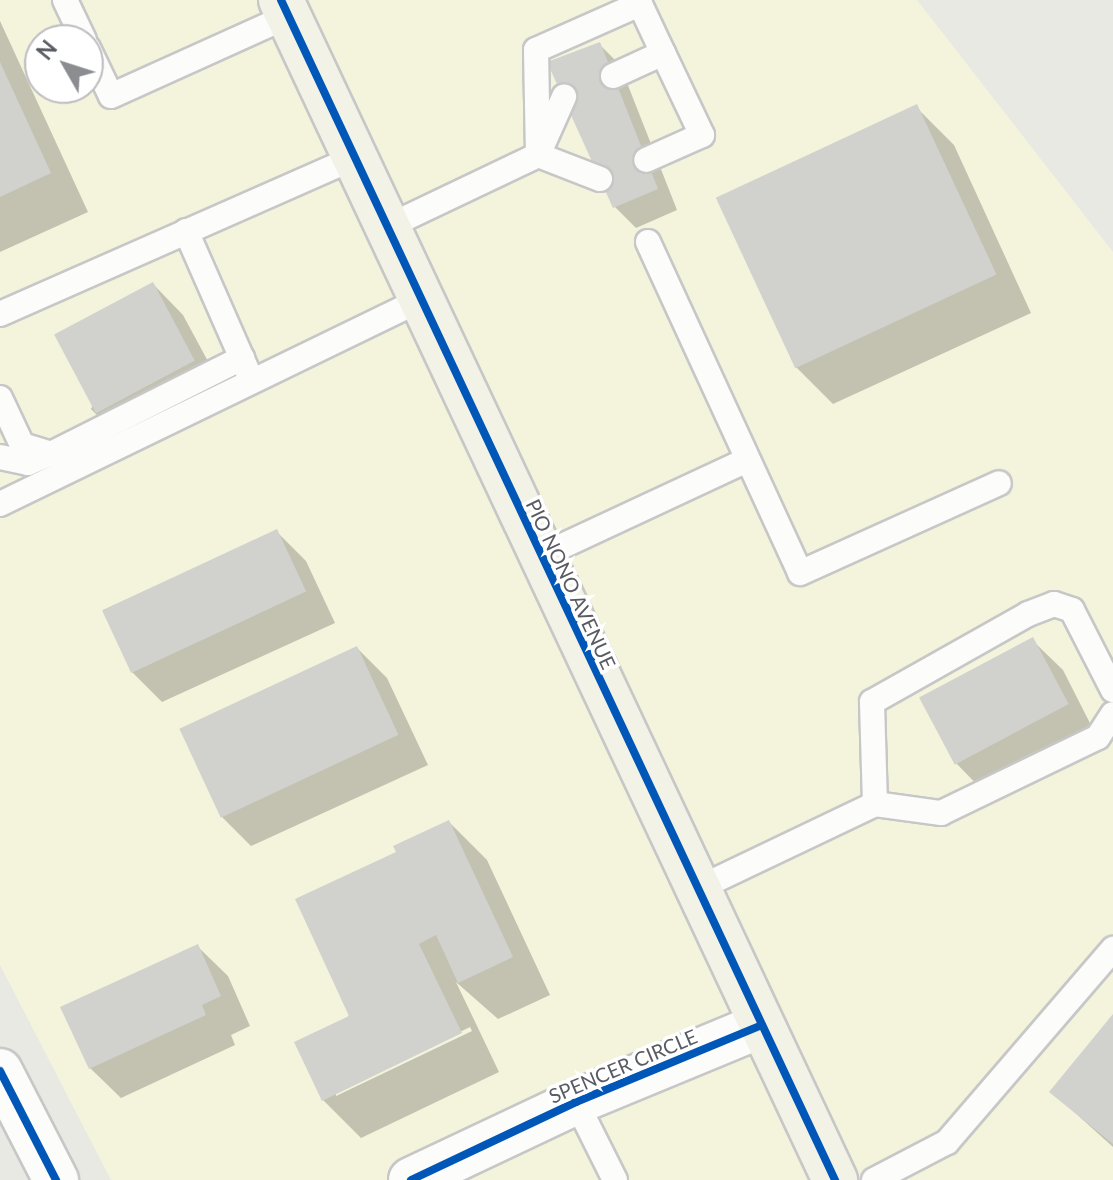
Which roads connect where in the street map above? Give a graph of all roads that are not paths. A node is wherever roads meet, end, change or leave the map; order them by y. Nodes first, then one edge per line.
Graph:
1 (65, 0) edge
2 (284, 8) edge
3 (76, 24) edge
4 (663, 53) junction
5 (613, 76) dead end
6 (104, 81) edge
7 (564, 97) dead end
8 (538, 155) junction
9 (352, 159) junction
10 (646, 160) dead end
11 (600, 179) dead end
12 (385, 228) junction
13 (186, 231) junction
14 (648, 242) dead end
15 (420, 300) junction
16 (0, 314) edge
17 (242, 358) junction
18 (252, 382) junction
19 (0, 398) edge
20 (51, 454) junction
21 (0, 457) edge
22 (747, 460) junction
23 (999, 483) dead end
24 (0, 503) edge
25 (541, 556) junction
26 (1113, 690) edge
27 (1113, 714) edge
28 (875, 804) junction
29 (697, 889) junction
30 (1113, 949) edge
31 (762, 1025) junction
32 (0, 1071) edge
33 (576, 1102) junction
34 (56, 1180) edge
35 (411, 1180) edge
36 (615, 1180) edge
37 (835, 1180) edge
38 (874, 1180) edge

1 - 3 lane
2 - 6 lane
2 - 9 main road, PIO NONO AVENUE
4 - 5 lane
4 - 8 lane
4 - 10 lane
7 - 8 lane
8 - 11 lane
8 - 12 lane
9 - 12 main road, PIO NONO AVENUE
9 - 13 lane
12 - 15 main road, PIO NONO AVENUE
13 - 16 lane
13 - 17 lane
14 - 22 lane
15 - 18 lane
15 - 25 main road, PIO NONO AVENUE
17 - 18 lane
17 - 20 lane
18 - 24 lane
19 - 20 lane
20 - 21 lane
22 - 23 lane
22 - 25 lane
25 - 29 main road, PIO NONO AVENUE
26 - 28 lane
27 - 28 lane
28 - 29 lane
29 - 31 main road, PIO NONO AVENUE
30 - 38 lane
31 - 33 street, SPENCER CIRCLE
31 - 37 main road, PIO NONO AVENUE
32 - 34 street
33 - 35 street, SPENCER CIRCLE
33 - 36 lane

